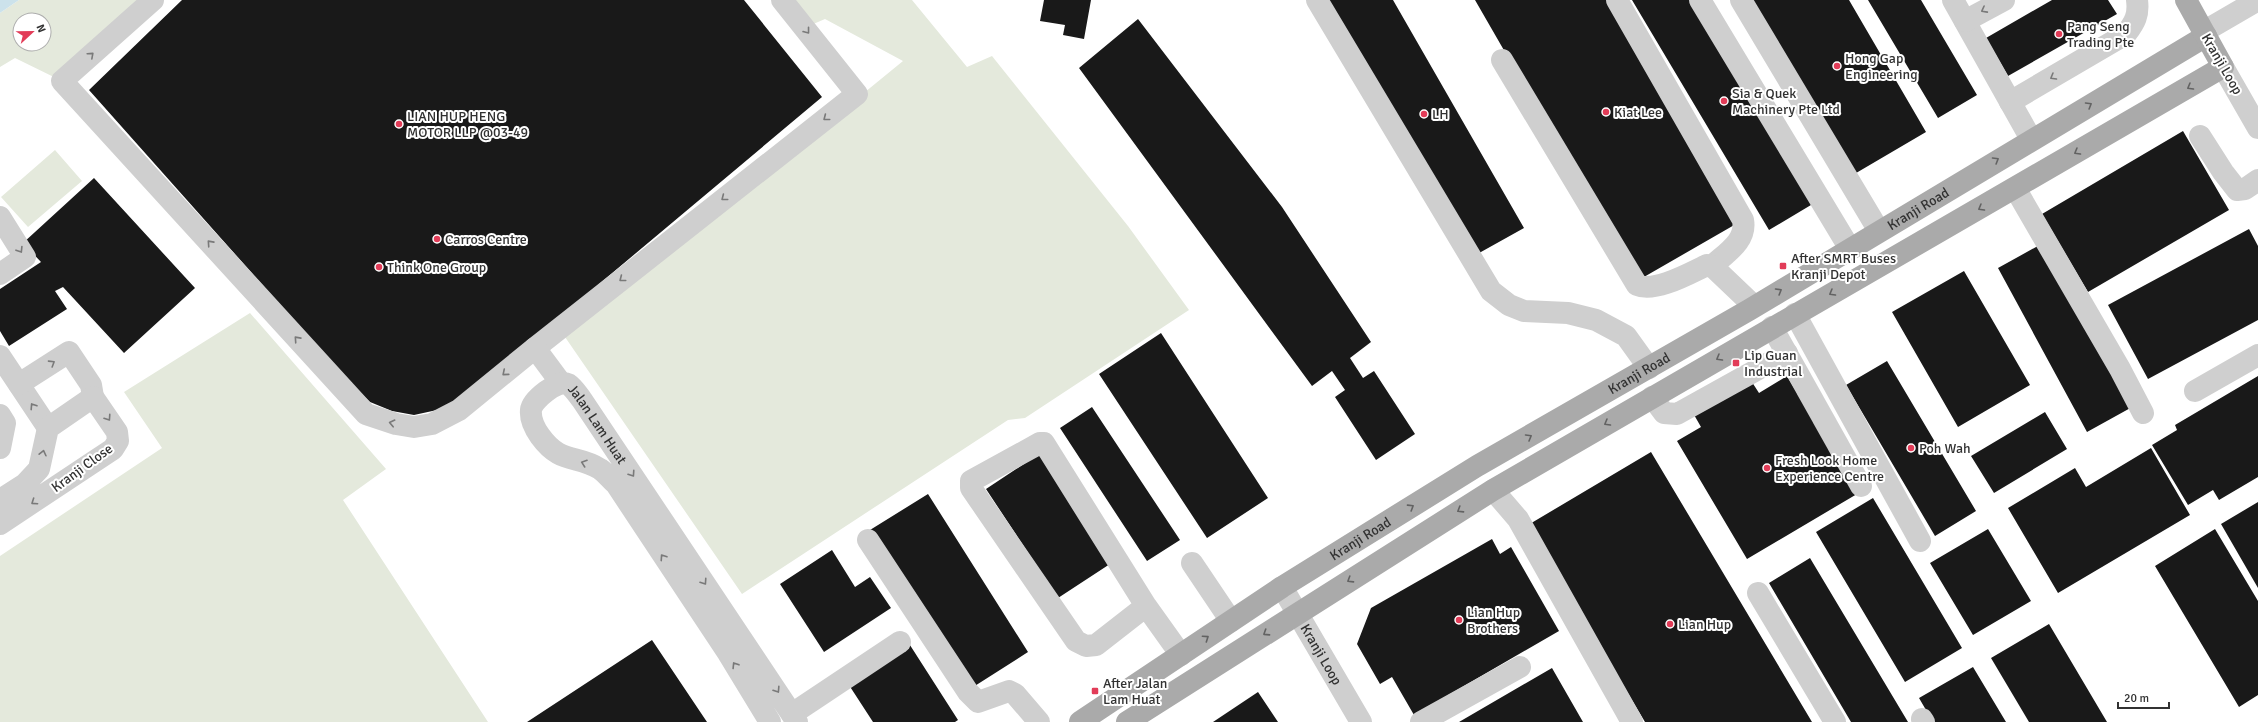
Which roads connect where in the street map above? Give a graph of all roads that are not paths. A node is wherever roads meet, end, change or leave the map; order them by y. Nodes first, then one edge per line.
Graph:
1 (153, 0) edge
2 (782, 0) edge
3 (1317, 0) edge
4 (1617, 0) edge
5 (1700, 0) edge
6 (1741, 0) edge
7 (1953, 0) edge
8 (2004, 0) edge
9 (2137, 0) edge
10 (2186, 0) edge
11 (2258, 0) edge
12 (1965, 21) junction
13 (2204, 34) junction
14 (1502, 60) dead end
15 (2223, 67) junction
16 (2010, 102) junction
17 (2258, 128) edge
18 (2200, 136) dead end
19 (2031, 139) junction
20 (2258, 180) edge
21 (2015, 188) junction
22 (0, 217) edge
23 (1879, 231) junction
24 (1850, 249) junction
25 (1712, 266) junction
26 (0, 274) edge
27 (1754, 306) junction
28 (1795, 314) junction
29 (1772, 327) junction
30 (535, 348) junction
31 (1787, 353) junction
32 (2258, 355) edge
33 (0, 356) edge
34 (1649, 368) junction
35 (561, 383) junction
36 (19, 384) junction
37 (2195, 391) dead end
38 (93, 397) junction
39 (1652, 397) junction
40 (2143, 413) dead end
41 (0, 415) edge
42 (48, 428) junction
43 (0, 448) edge
44 (1512, 478) junction
45 (1861, 486) dead end
46 (1493, 490) junction
47 (0, 500) edge
48 (1518, 519) junction
49 (0, 524) edge
50 (868, 540) dead end
51 (1920, 541) dead end
52 (1192, 563) dead end
53 (1282, 587) junction
54 (1758, 593) dead end
55 (1146, 606) junction
56 (1299, 612) junction
57 (1231, 621) junction
58 (900, 642) dead end
59 (1181, 655) junction
60 (1520, 667) dead end
61 (795, 718) edge
62 (770, 722) edge
63 (1039, 722) edge
64 (1080, 722) edge
65 (1127, 722) edge
66 (1361, 722) edge
67 (1421, 722) edge
68 (1632, 722) edge
69 (1835, 722) edge

30 -> 1 street
2 -> 30 street
3 - 34 street
4 - 25 street
5 - 24 street
6 - 23 street
7 - 12 street
8 -> 12 street
9 -> 16 street
10 - 13 main road, Kranji Loop
11 - 13 street, Kranji Road
12 - 16 street
13 - 15 main road, Kranji Loop
19 -> 13 main road, Kranji Road
14 - 25 street
15 - 17 street, Kranji Loop
15 -> 21 main road, Kranji Road
16 - 19 street
18 - 20 street
23 -> 19 main road, Kranji Road
21 -> 28 main road, Kranji Road
21 - 40 street
22 -> 26 street
23 - 24 main road, Kranji Road
27 -> 24 main road, Kranji Road
25 - 27 street
27 - 34 main road, Kranji Road
28 - 29 main road, Kranji Road
28 - 51 street
29 - 31 street
29 -> 39 main road, Kranji Road
30 - 35 street
31 - 39 street
31 - 45 street
32 - 37 street
33 - 36 street
53 -> 34 main road, Kranji Road
35 -> 61 street, Jalan Lam Huat
62 -> 35 street, Jalan Lam Huat
36 -> 38 street, Kranji Close
42 -> 36 street
38 - 42 street
38 -> 49 street, Kranji Close
39 -> 44 main road, Kranji Road
41 - 43 street
47 -> 42 street, Kranji Close
44 - 46 main road, Kranji Road
44 - 48 street
46 - 48 street
46 -> 56 main road, Kranji Road
48 - 68 street
50 - 63 street
52 - 57 street
53 - 56 street, Kranji Loop
53 - 57 main road, Kranji Road
54 - 69 street
55 - 55 street
55 - 59 street
56 -> 65 main road, Kranji Road
56 - 66 street, Kranji Loop
59 -> 57 main road, Kranji Road
58 - 61 street
59 - 64 main road, Kranji Road
60 - 67 street

